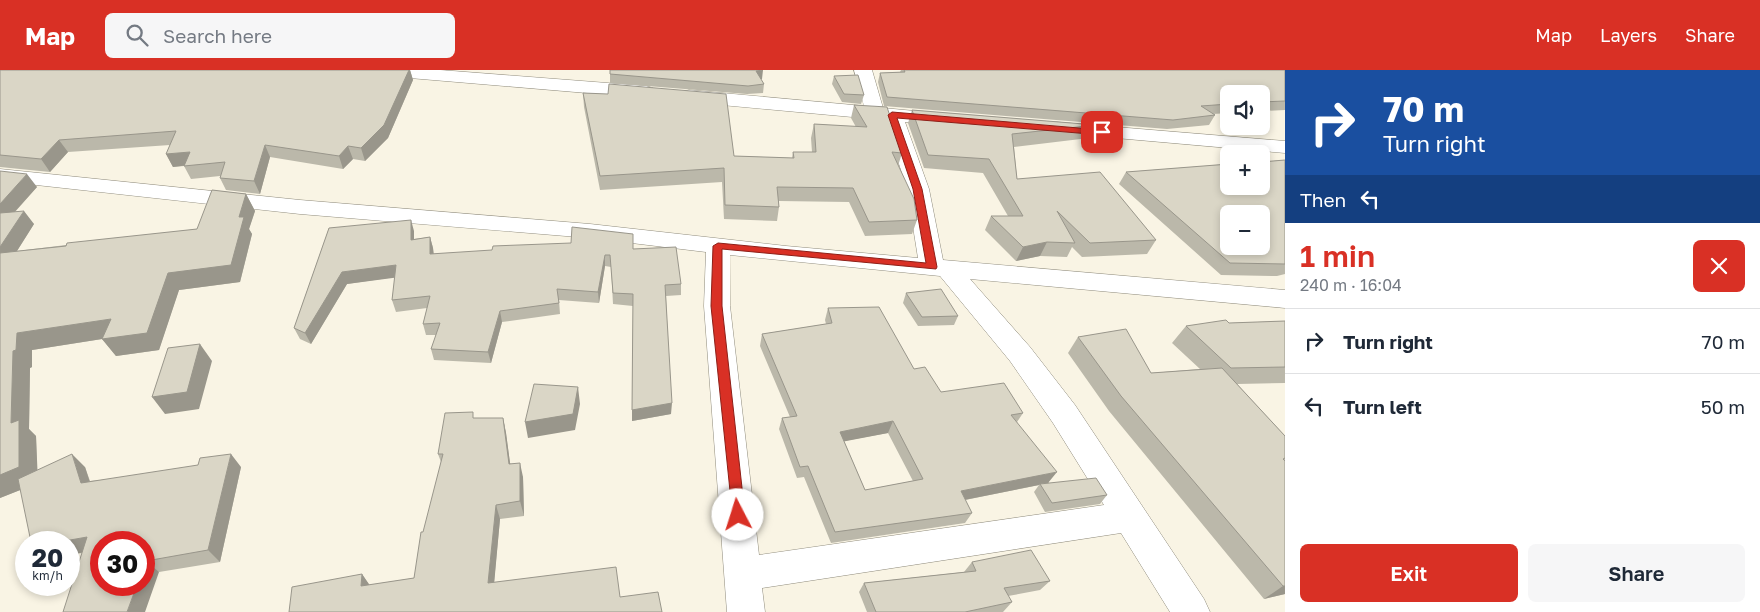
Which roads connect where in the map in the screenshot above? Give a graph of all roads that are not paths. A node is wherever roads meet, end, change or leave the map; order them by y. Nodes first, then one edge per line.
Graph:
1 (374, 70) edge
2 (863, 70) edge
3 (884, 114) junction
4 (963, 121) edge
5 (1041, 127) edge
6 (1285, 147) edge
7 (0, 175) edge
8 (718, 246) junction
9 (940, 267) junction
10 (1285, 298) edge
11 (1130, 517) junction
12 (743, 574) junction
13 (746, 612) edge
14 (1191, 612) edge

1 - 3 street
2 - 3 street
3 - 4 street
3 - 9 street
5 - 6 street
7 - 8 street
8 - 9 street
8 - 12 street
9 - 10 street
9 - 11 street
11 - 12 street
11 - 14 street
12 - 13 street

